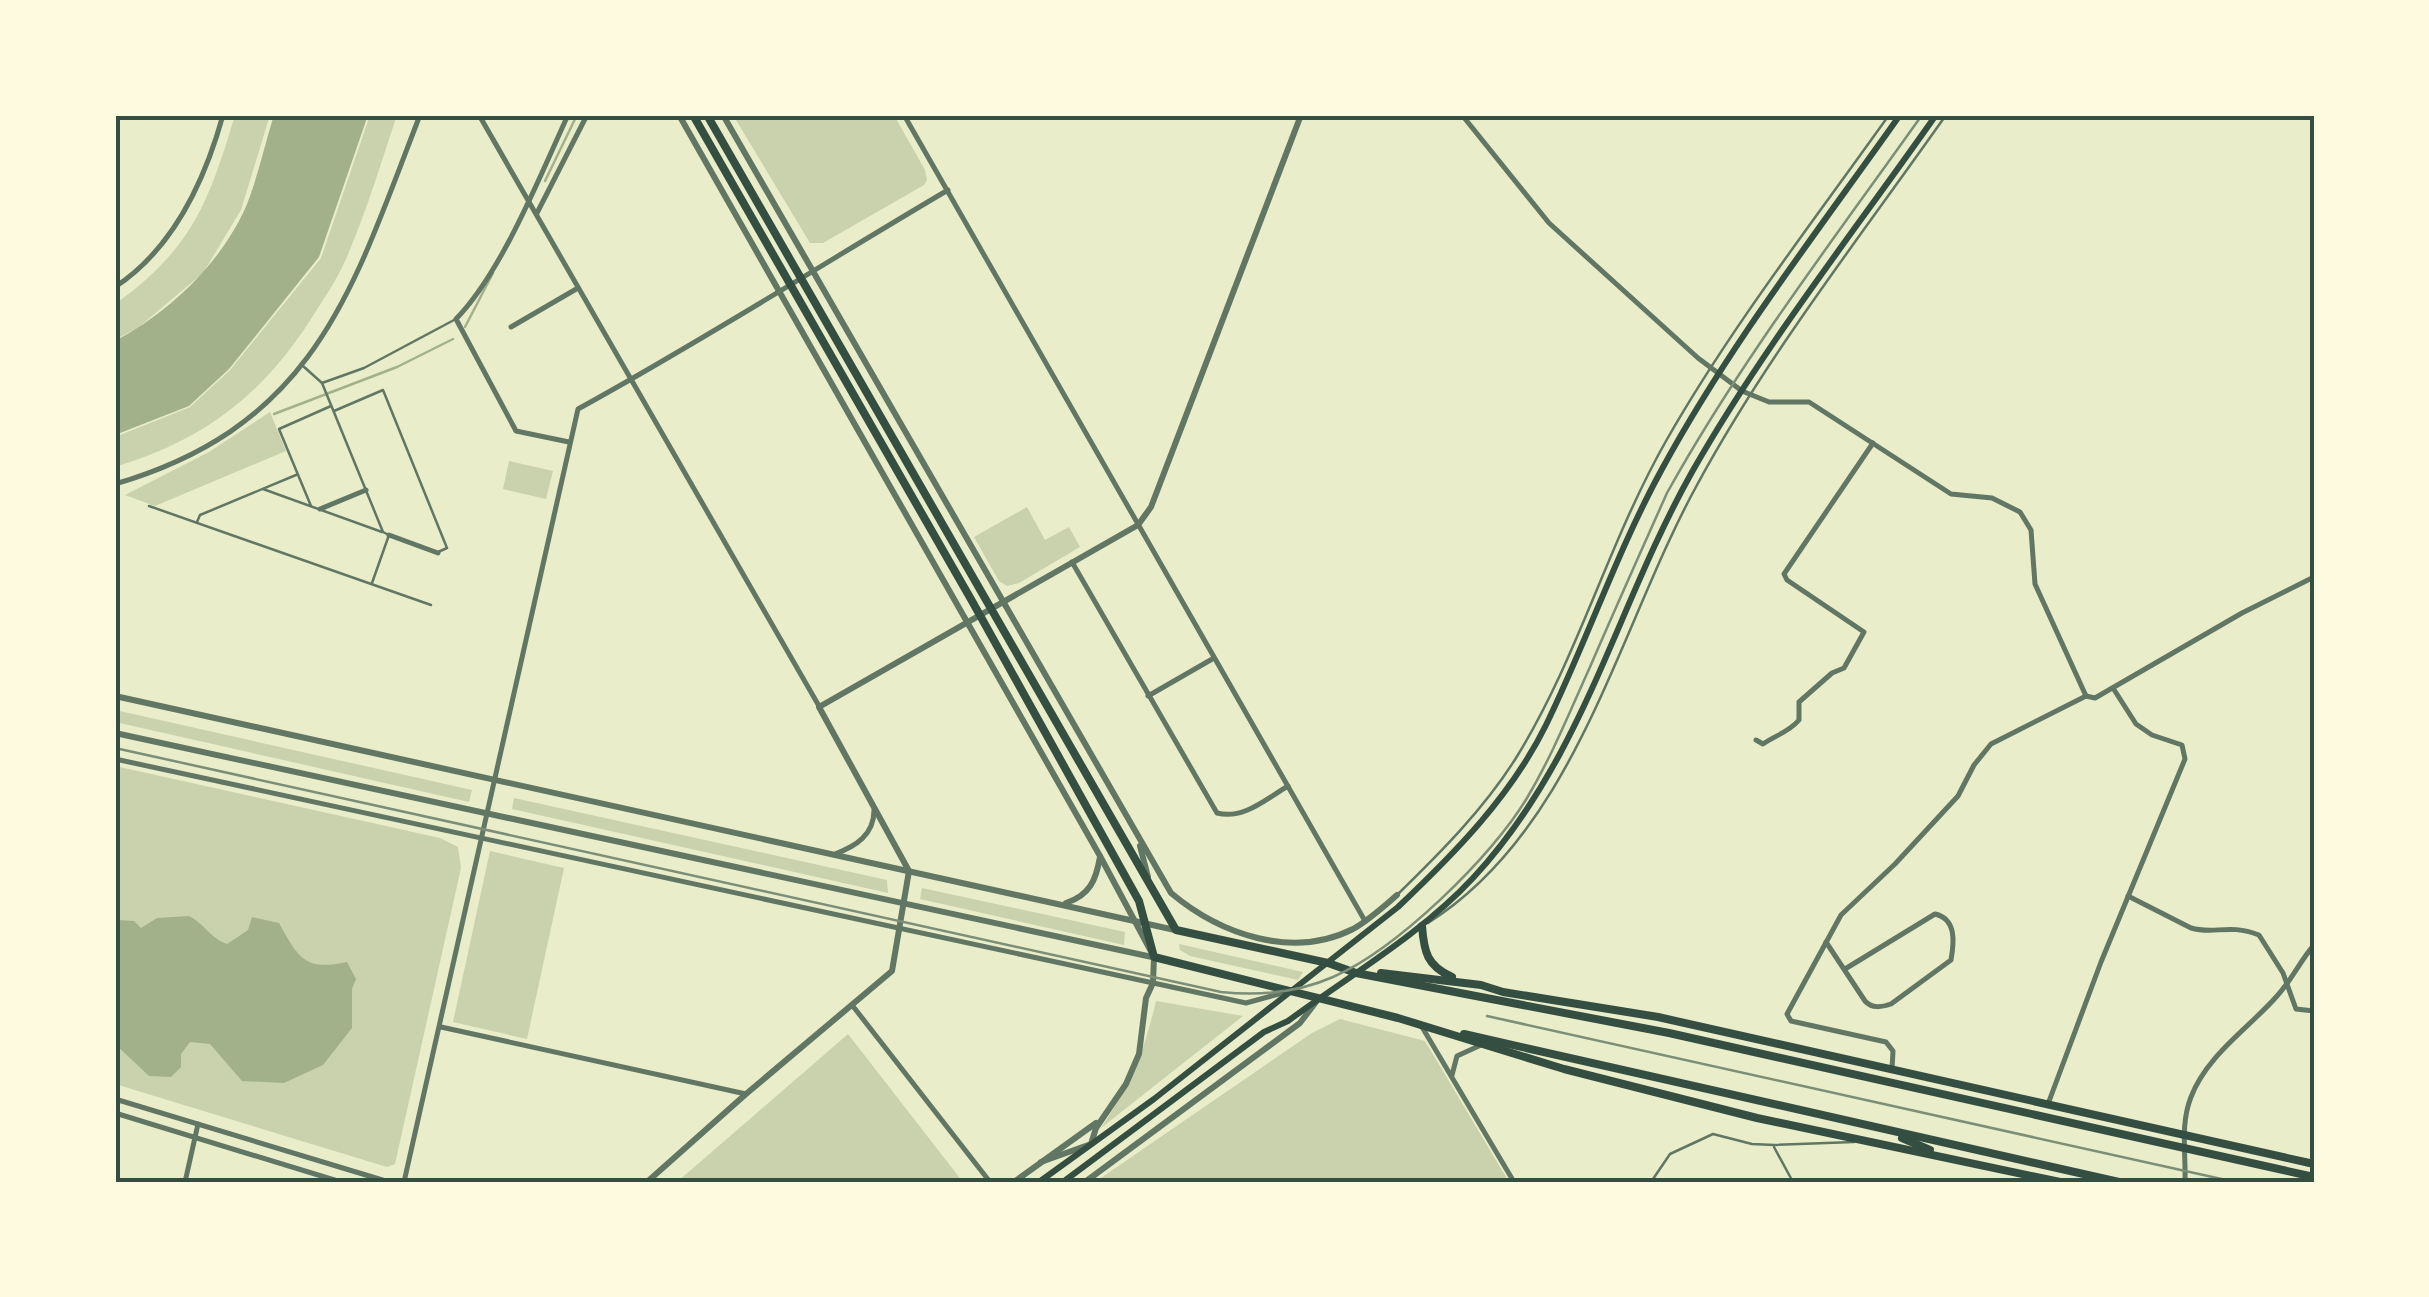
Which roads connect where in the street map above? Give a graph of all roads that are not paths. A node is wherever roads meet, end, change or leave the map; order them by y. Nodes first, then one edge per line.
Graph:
1 (223, 115) edge
2 (420, 115) edge
3 (480, 115) edge
4 (568, 115) edge
5 (587, 115) edge
6 (679, 115) edge
7 (693, 115) edge
8 (706, 115) edge
9 (724, 115) edge
10 (904, 115) edge
11 (1301, 115) edge
12 (1462, 115) edge
13 (1889, 115) edge
14 (1900, 115) edge
15 (1936, 115) edge
16 (1946, 115) edge
17 (948, 190) junction
18 (529, 200) junction
19 (538, 213) junction
20 (813, 271) junction
21 (801, 278) junction
22 (792, 285) junction
23 (115, 288) edge
24 (579, 288) junction
25 (780, 293) junction
26 (456, 319) junction
27 (511, 327) dead end
28 (302, 366) junction
29 (1712, 366) junction
30 (1720, 373) junction
31 (632, 380) junction
32 (322, 382) junction
33 (1746, 393) junction
34 (333, 408) junction
35 (569, 442) junction
36 (1873, 443) junction
37 (298, 474) junction
38 (115, 484) edge
39 (263, 489) junction
40 (366, 490) junction
41 (150, 506) dead end
42 (311, 506) junction
43 (320, 509) junction
44 (197, 522) junction
45 (1138, 525) junction
46 (386, 533) junction
47 (438, 552) joint
48 (1072, 562) junction
49 (2314, 577) edge
50 (372, 583) junction
51 (1003, 602) junction
52 (432, 605) dead end
53 (991, 608) junction
54 (980, 615) junction
55 (968, 622) junction
56 (1214, 658) junction
57 (2113, 688) junction
58 (115, 696) edge
59 (1148, 696) junction
60 (2086, 696) junction
61 (820, 707) junction
62 (115, 733) edge
63 (1756, 740) dead end
64 (115, 760) edge
65 (493, 779) junction
66 (1288, 786) junction
67 (874, 808) junction
68 (485, 813) junction
69 (1136, 835) junction
70 (480, 838) junction
71 (834, 854) junction
72 (1100, 856) junction
73 (909, 871) junction
74 (1151, 887) junction
75 (1397, 896) joint
76 (2128, 896) junction
77 (904, 904) junction
78 (1057, 904) junction
79 (1134, 920) junction
80 (1366, 921) junction
81 (1145, 923) junction
82 (1422, 926) junction
83 (897, 928) junction
84 (1176, 930) junction
85 (1826, 942) junction
86 (2314, 945) edge
87 (1154, 957) junction
88 (1328, 963) junction
89 (1844, 969) junction
90 (1356, 972) junction
91 (2286, 982) junction
92 (1153, 983) junction
93 (1481, 984) junction
94 (1427, 987) junction
95 (1293, 990) junction
96 (1503, 992) junction
97 (1319, 998) junction
98 (852, 1005) junction
99 (2314, 1011) edge
100 (1420, 1024) junction
101 (441, 1027) junction
102 (1481, 1045) junction
103 (1892, 1070) junction
104 (1452, 1075) junction
105 (746, 1094) junction
106 (1940, 1094) junction
107 (115, 1098) edge
108 (2048, 1104) junction
109 (115, 1113) edge
110 (1101, 1119) junction
111 (198, 1124) junction
112 (1884, 1131) junction
113 (2182, 1134) junction
114 (196, 1138) junction
115 (1865, 1140) junction
116 (1091, 1144) junction
117 (1774, 1146) junction
118 (2187, 1148) junction
119 (1947, 1157) junction
120 (1041, 1162) junction
121 (2314, 1164) edge
122 (2314, 1177) edge
123 (2040, 1180) edge
124 (185, 1182) edge
125 (341, 1182) edge
126 (389, 1182) edge
127 (404, 1182) edge
128 (647, 1182) edge
129 (990, 1182) edge
130 (1014, 1182) edge
131 (1039, 1182) edge
132 (1063, 1182) edge
133 (1085, 1182) edge
134 (1514, 1182) edge
135 (1651, 1182) edge
136 (1793, 1182) edge
137 (2060, 1182) edge
138 (2119, 1182) edge
139 (2185, 1182) edge

1 - 23 street
2 - 28 street
3 - 18 street
4 - 18 street
5 - 19 street
6 - 25 street
7 - 22 main road
8 - 21 main road
9 - 20 street
10 - 17 street
11 - 45 street
12 - 29 street
13 - 29 lane
14 - 30 main road
15 - 33 main road
16 - 33 lane
17 - 20 street
17 - 45 street
18 - 19 street
18 - 26 street
19 - 24 street
20 - 21 street
20 - 51 street
21 - 22 street
21 - 53 main road
22 - 25 street
22 - 54 main road
24 - 27 street
24 - 31 street
25 - 31 street
25 - 55 street
26 - 32 lane
26 - 35 street
28 - 32 lane
28 - 38 street
29 - 30 street
29 - 75 lane
30 - 33 street
30 - 88 main road
31 - 35 street
31 - 61 street
32 - 34 lane
33 - 36 street
33 - 82 main road
34 - 37 lane
34 - 40 lane
34 - 47 lane
35 - 65 street
36 - 60 street
36 - 63 street
37 - 39 lane
37 - 42 lane
39 - 42 lane
39 - 44 lane
40 - 43 street
40 - 46 lane
41 - 44 lane
42 - 43 lane
43 - 46 lane
44 - 50 lane
45 - 48 street
45 - 56 street
46 - 47 street
46 - 50 lane
48 - 51 street
48 - 59 street
49 - 57 street
50 - 52 lane
51 - 53 street
51 - 69 street
53 - 54 street
53 - 74 main road
54 - 55 street
54 - 81 main road
55 - 61 street
55 - 72 street
56 - 59 street
56 - 66 street
57 - 60 street
57 - 76 street
58 - 65 street
59 - 66 street
60 - 85 street
61 - 67 street
62 - 68 street
64 - 70 street
65 - 68 street
65 - 71 street
66 - 80 street
67 - 71 street
67 - 73 street
68 - 70 street
68 - 77 street
69 - 74 street
69 - 80 street
70 - 83 street
70 - 101 street
71 - 73 street
72 - 78 street
72 - 79 street
73 - 77 street
73 - 78 street
74 - 84 main road
75 - 80 street
76 - 91 street
76 - 108 street
77 - 83 street
77 - 87 street
78 - 79 street
79 - 81 street
79 - 87 street
81 - 84 street
81 - 87 main road
82 - 90 main road
82 - 93 main road
83 - 92 street
83 - 98 street
84 - 88 main road
85 - 89 street
85 - 103 street
86 - 91 street
87 - 92 street
87 - 95 main road
88 - 90 main road
88 - 95 main road
89 - 89 street
90 - 93 main road
90 - 94 main road
90 - 97 main road
91 - 99 street
91 - 113 street
92 - 95 street
92 - 110 street
93 - 96 main road
94 - 96 main road
94 - 106 main road
95 - 97 main road
95 - 116 main road
96 - 103 main road
97 - 100 main road
97 - 132 main road
97 - 133 street
98 - 105 street
98 - 129 street
100 - 102 main road
100 - 104 street
100 - 112 main road
101 - 105 street
101 - 127 street
102 - 104 street
102 - 115 main road
103 - 106 main road
103 - 108 main road
104 - 134 street
105 - 128 street
106 - 118 main road
107 - 111 street
108 - 113 main road
109 - 114 street
110 - 116 street
110 - 120 street
111 - 114 street
111 - 126 street
112 - 119 main road
112 - 138 main road
113 - 118 street
113 - 121 main road
114 - 124 street
114 - 125 street
115 - 117 lane
115 - 119 main road
116 - 120 street
116 - 131 main road
117 - 135 lane
117 - 136 lane
118 - 122 main road
118 - 139 street
119 - 123 main road
120 - 130 street
123 - 137 main road

